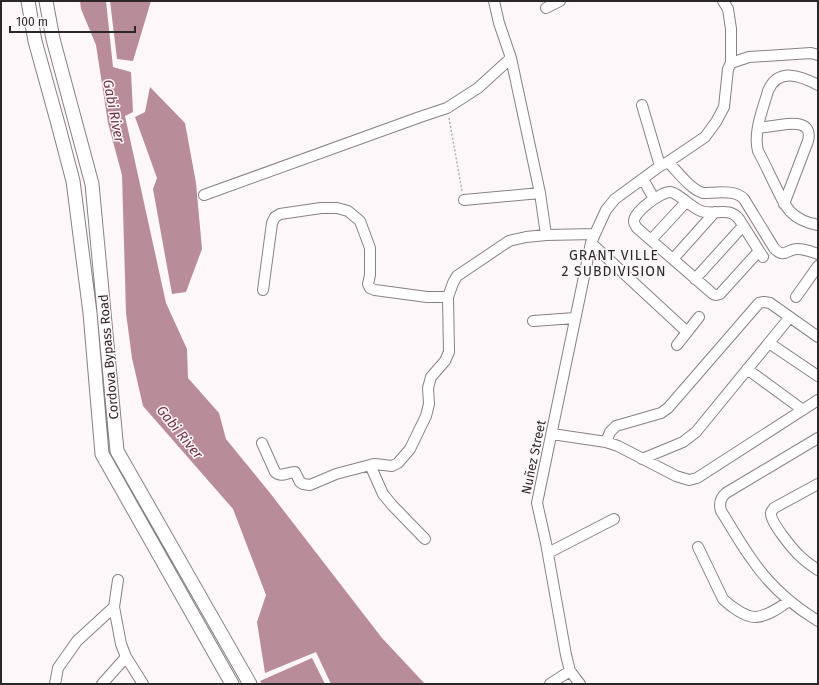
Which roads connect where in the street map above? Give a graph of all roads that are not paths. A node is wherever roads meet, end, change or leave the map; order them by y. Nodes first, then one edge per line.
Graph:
1 (28, 1) edge
2 (46, 1) edge
3 (494, 1) edge
4 (560, 1) edge
5 (726, 2) edge
6 (546, 8) dead end
7 (818, 55) edge
8 (511, 58) junction
9 (731, 63) junction
10 (818, 85) edge
11 (642, 105) dead end
12 (758, 128) junction
13 (664, 164) junction
14 (643, 179) junction
15 (540, 192) junction
16 (204, 195) dead end
17 (654, 199) junction
18 (464, 200) road end
19 (686, 202) junction
20 (784, 204) junction
21 (715, 212) junction
22 (818, 225) edge
23 (743, 226) junction
24 (546, 235) junction
25 (593, 239) junction
26 (651, 240) junction
27 (818, 254) edge
28 (673, 259) junction
29 (818, 266) edge
30 (695, 279) junction
31 (263, 290) dead end
32 (448, 297) junction
33 (796, 297) dead end
34 (699, 317) dead end
35 (790, 317) junction
36 (575, 318) junction
37 (533, 321) dead end
38 (687, 332) junction
39 (818, 337) edge
40 (769, 343) junction
41 (677, 345) dead end
42 (747, 369) junction
43 (818, 376) edge
44 (818, 400) edge
45 (803, 410) junction
46 (552, 434) junction
47 (818, 438) edge
48 (606, 442) junction
49 (262, 443) dead end
50 (642, 459) junction
51 (370, 465) junction
52 (818, 484) edge
53 (614, 519) dead end
54 (425, 539) dead end
55 (698, 547) dead end
56 (548, 553) junction
57 (818, 570) edge
58 (118, 580) dead end
59 (789, 601) junction
60 (114, 607) junction
61 (818, 621) edge
62 (126, 658) junction
63 (570, 671) junction
64 (55, 684) edge
65 (102, 684) edge
66 (143, 684) edge
67 (232, 684) edge
68 (250, 684) edge
69 (550, 684) edge
70 (580, 684) edge

1 - 67 main road, Cordova Bypass Road
2 - 68 main road, Cordova Bypass Road
3 - 8 street
4 - 6 street
5 - 9 street, Nuñez Street
7 - 9 street
8 - 15 street
8 - 16 street
9 - 13 street, Nuñez Street
10 - 12 street
11 - 13 street
12 - 20 street
12 - 20 street
13 - 14 street, Nuñez Street
13 - 27 street
14 - 17 street
14 - 25 street, Nuñez Street
15 - 18 street
15 - 24 street
17 - 19 street
17 - 26 street
19 - 21 street
19 - 26 street
20 - 22 street
21 - 23 street
21 - 28 street
23 - 30 street
23 - 30 street
24 - 25 street
24 - 32 street
25 - 36 street, Nuñez Street
25 - 38 street
26 - 28 street
28 - 30 street
29 - 33 street
31 - 32 street
32 - 51 street
34 - 38 street
35 - 39 street
35 - 40 street
35 - 48 street
36 - 37 street
36 - 46 street, Nuñez Street
38 - 41 street
40 - 42 street
40 - 43 street
42 - 45 street
42 - 50 street
44 - 45 street
45 - 50 street
46 - 48 street
46 - 56 street, Nuñez Street
47 - 59 street
48 - 50 street
49 - 51 street
51 - 54 street
52 - 57 street
53 - 56 street
55 - 59 street
56 - 63 street, Nuñez Street
58 - 60 street
59 - 61 street
60 - 62 street
60 - 64 street
62 - 65 street
62 - 66 street
63 - 69 street
63 - 70 street, Nuñez Street

